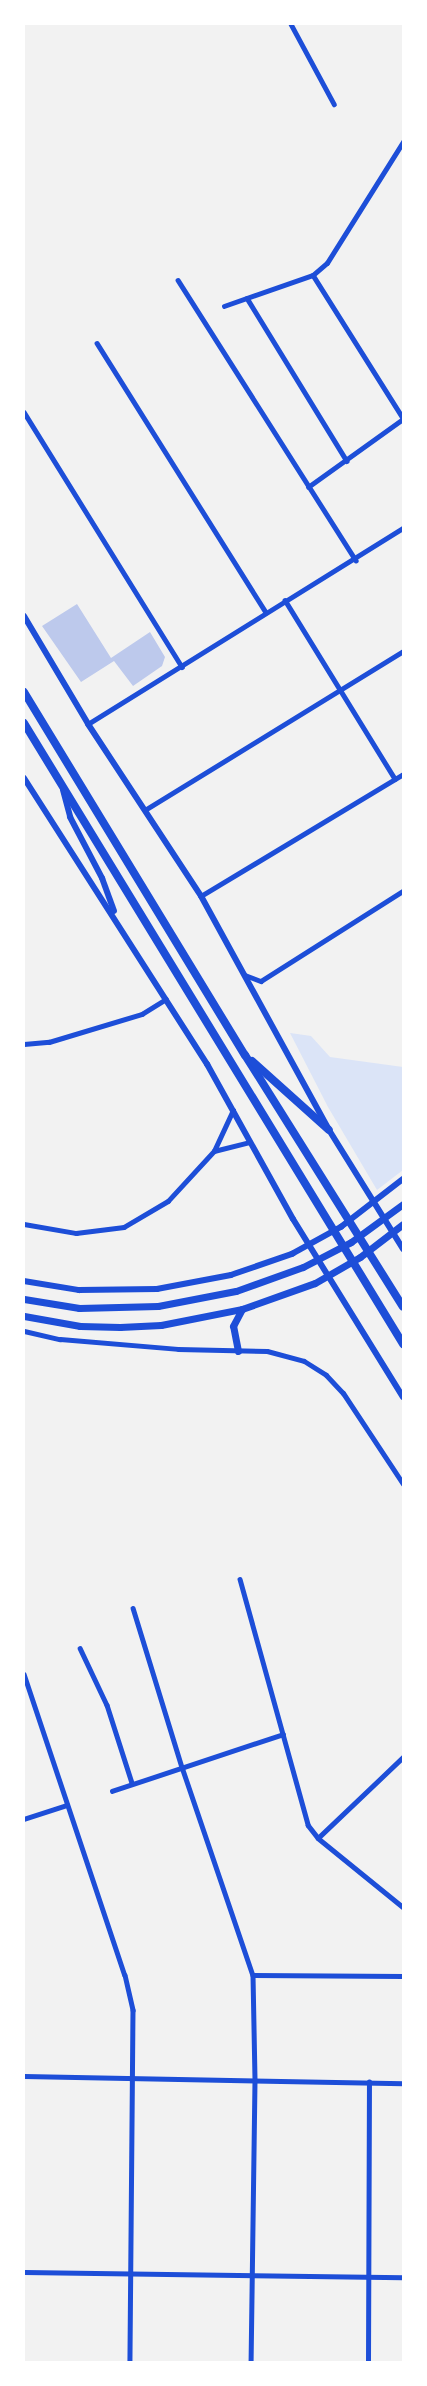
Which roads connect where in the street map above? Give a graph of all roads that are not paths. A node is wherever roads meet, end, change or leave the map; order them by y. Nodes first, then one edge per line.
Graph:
1 (291, 24) edge
2 (334, 104) dead end
3 (403, 142) edge
4 (313, 275) junction
5 (178, 280) dead end
6 (246, 298) junction
7 (224, 306) dead end
8 (97, 343) dead end
9 (24, 413) edge
10 (403, 418) edge
11 (347, 461) junction
12 (308, 487) junction
13 (403, 528) edge
14 (356, 560) junction
15 (285, 600) junction
16 (266, 612) junction
17 (24, 616) edge
18 (24, 625) edge
19 (38, 639) junction
20 (403, 651) edge
21 (182, 667) junction
22 (24, 692) edge
23 (341, 692) junction
24 (24, 722) edge
25 (88, 724) junction
26 (403, 774) edge
27 (24, 778) edge
28 (395, 779) junction
29 (63, 786) junction
30 (145, 810) junction
31 (403, 891) edge
32 (200, 896) junction
33 (118, 920) junction
34 (245, 974) junction
35 (166, 999) junction
36 (24, 1044) edge
37 (244, 1055) junction
38 (233, 1110) junction
39 (329, 1130) junction
40 (249, 1142) junction
41 (214, 1151) junction
42 (403, 1179) edge
43 (403, 1204) edge
44 (24, 1224) edge
45 (402, 1226) edge
46 (403, 1250) edge
47 (24, 1281) edge
48 (24, 1299) edge
49 (403, 1307) edge
50 (242, 1309) junction
51 (24, 1316) edge
52 (24, 1331) edge
53 (403, 1344) edge
54 (238, 1351) junction
55 (403, 1397) edge
56 (403, 1484) edge
57 (240, 1579) dead end
58 (133, 1608) dead end
59 (80, 1648) dead end
60 (24, 1674) edge
61 (282, 1734) junction
62 (403, 1757) edge
63 (182, 1767) junction
64 (132, 1783) junction
65 (112, 1791) dead end
66 (67, 1805) junction
67 (24, 1818) edge
68 (318, 1838) junction
69 (403, 1906) edge
70 (253, 1975) junction
71 (403, 1976) edge
72 (24, 2076) edge
73 (131, 2078) junction
74 (255, 2081) junction
75 (369, 2082) junction
76 (403, 2083) edge
77 (24, 2272) edge
78 (131, 2272) junction
79 (252, 2275) junction
80 (369, 2276) junction
81 (403, 2277) edge
82 (130, 2362) edge
83 (251, 2362) edge
84 (368, 2362) edge

1 - 2 street
3 - 4 street
4 - 6 street
4 - 10 street
5 - 12 street
6 - 7 street
6 - 11 street
8 - 16 street
9 - 21 street
10 - 11 street
11 - 12 street
12 - 14 street
13 - 14 street
14 - 15 street
15 - 16 street
15 - 23 street
16 - 21 street
17 - 19 main road
18 - 19 main road
19 - 25 main road
20 - 23 street
21 - 25 street
22 - 37 highway
23 - 28 street
23 - 30 street
24 - 29 highway
25 - 30 main road
26 - 28 street
27 - 33 main road
28 - 32 street
29 - 33 main road
29 - 53 highway
30 - 32 main road
31 - 34 street
32 - 34 main road
33 - 35 main road
34 - 39 main road
35 - 36 street
35 - 38 main road
37 - 39 highway
37 - 49 highway
38 - 40 main road
38 - 41 street
39 - 46 main road
40 - 41 street
40 - 55 main road
41 - 44 street
42 - 47 main road
43 - 48 highway
45 - 50 highway
50 - 51 highway
50 - 54 highway
52 - 54 street
54 - 56 street
57 - 61 street
58 - 63 street
59 - 64 street
60 - 66 street
61 - 63 street
61 - 68 street
62 - 68 street
63 - 64 street
63 - 70 street
64 - 65 street
66 - 67 street
66 - 73 street
68 - 69 street
70 - 71 street
70 - 74 street
72 - 73 street
73 - 74 street
73 - 78 street
74 - 75 street
74 - 79 street
75 - 76 street
75 - 80 street
77 - 78 street
78 - 79 street
78 - 82 street
79 - 80 street
79 - 83 street
80 - 81 street
80 - 84 street

